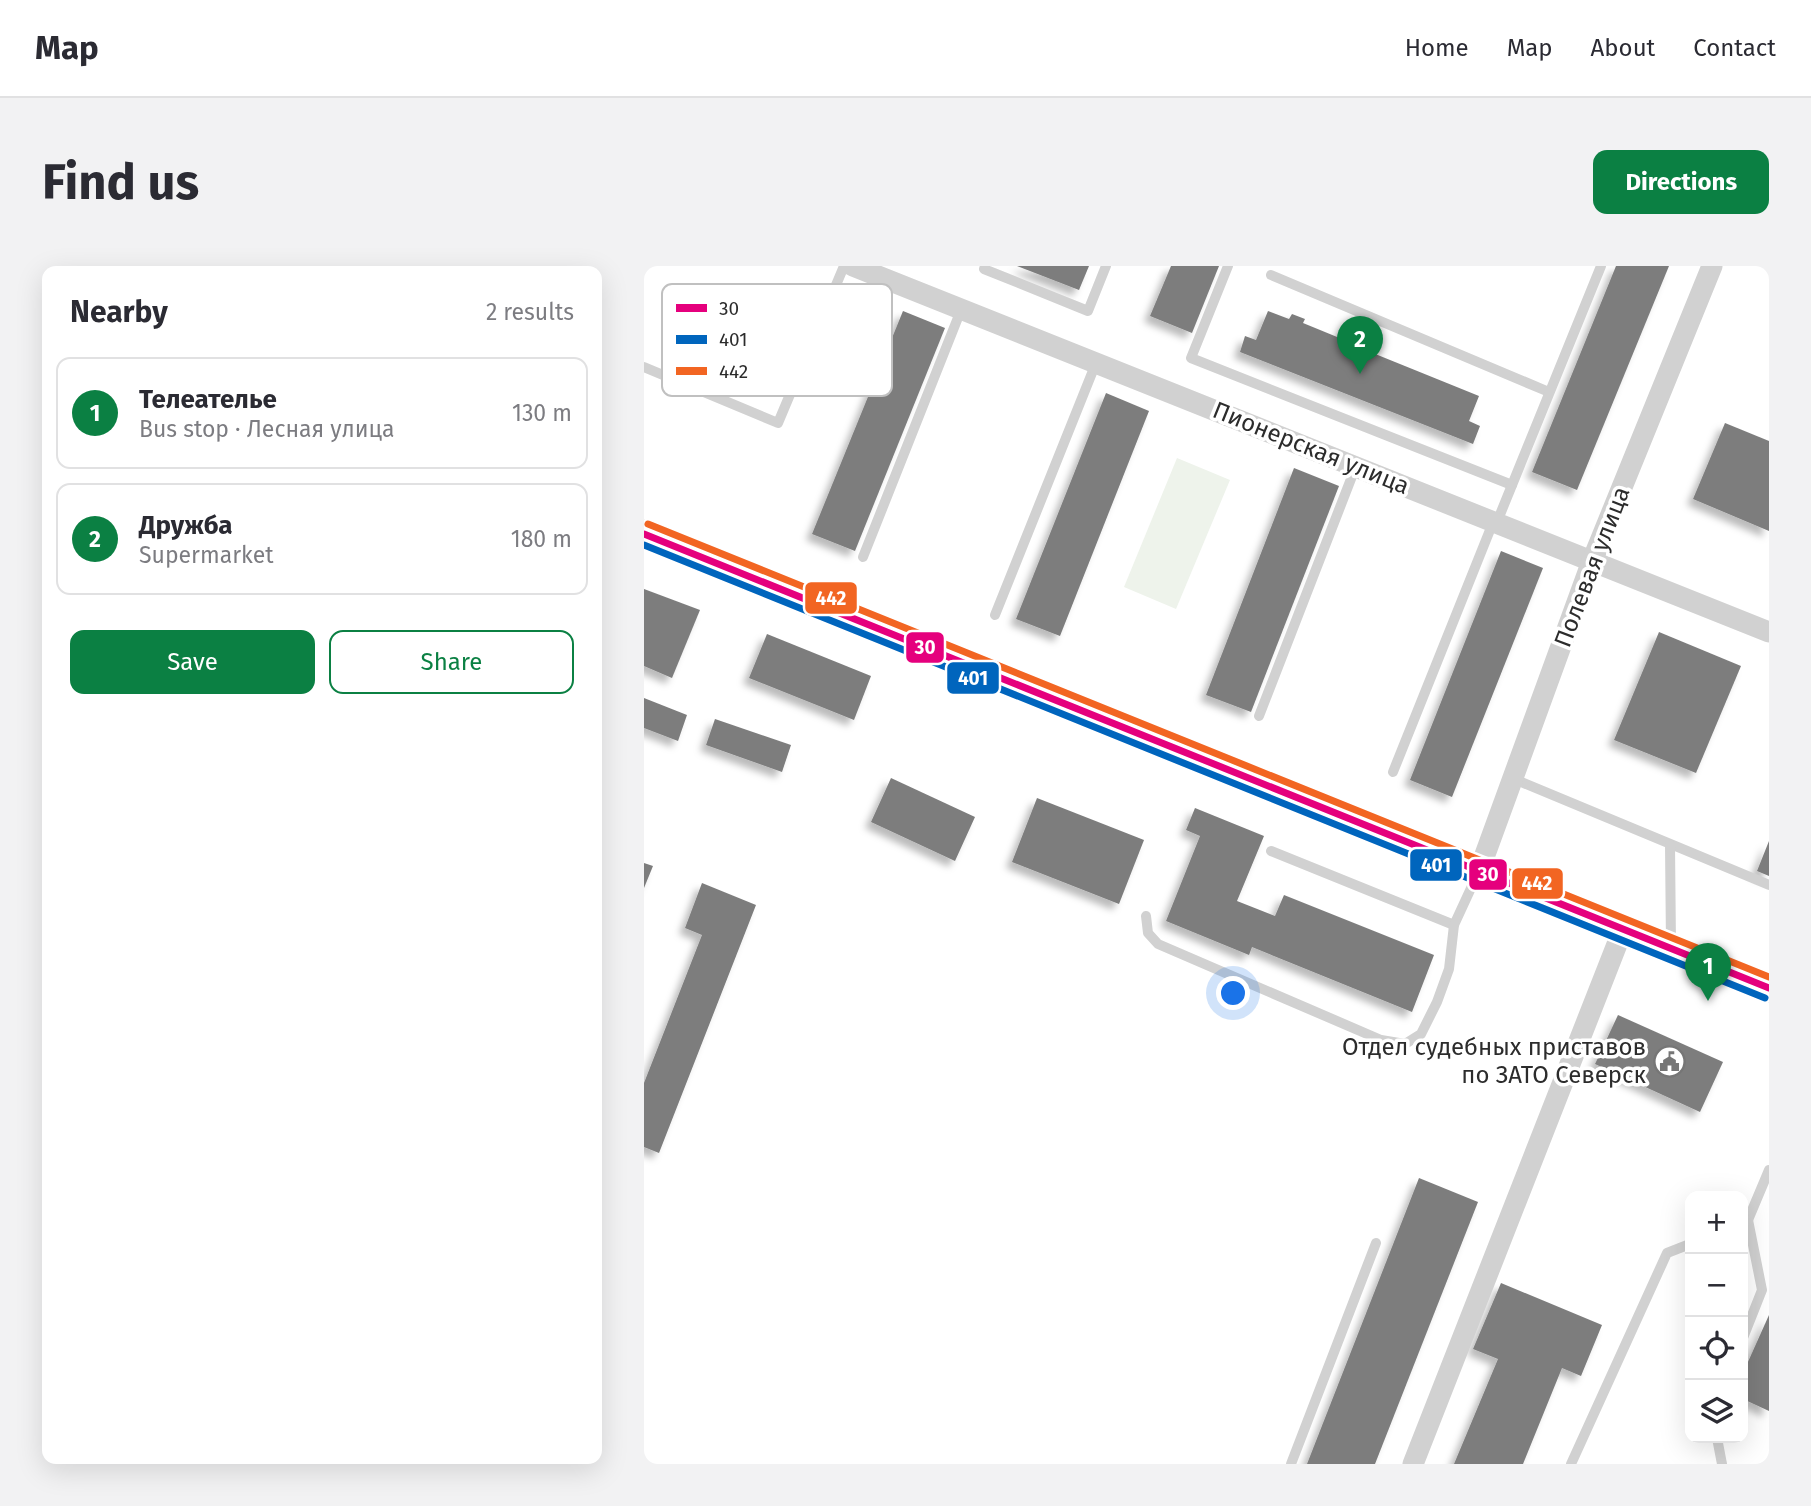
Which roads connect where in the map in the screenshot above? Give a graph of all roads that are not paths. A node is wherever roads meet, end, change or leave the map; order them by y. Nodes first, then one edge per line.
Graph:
1 (845, 266) edge
2 (853, 266) edge
3 (985, 266) edge
4 (1106, 266) edge
5 (1228, 266) edge
6 (1601, 266) edge
7 (1712, 266) edge
8 (1271, 275) dead end
9 (837, 284) edge
10 (961, 310) junction
11 (1096, 363) junction
12 (644, 367) edge
13 (662, 375) edge
14 (1549, 392) junction
15 (713, 396) edge
16 (790, 396) edge
17 (1356, 466) junction
18 (1512, 485) junction
19 (1495, 521) junction
20 (644, 534) edge
21 (863, 557) dead end
22 (1592, 561) junction
23 (995, 615) dead end
24 (1769, 632) edge
25 (1259, 716) dead end
26 (1393, 772) dead end
27 (1514, 779) junction
28 (1670, 845) junction
29 (1271, 851) dead end
30 (1479, 871) junction
31 (1769, 885) edge
32 (1146, 916) dead end
33 (1454, 925) junction
34 (1623, 929) junction
35 (1671, 949) junction
36 (1769, 988) edge
37 (1769, 1170) edge
38 (1748, 1215) edge
39 (1748, 1233) edge
40 (1376, 1243) dead end
41 (1685, 1246) edge
42 (1748, 1325) edge
43 (1718, 1443) edge
44 (1291, 1464) edge
45 (1413, 1464) edge
46 (1571, 1464) edge
47 (1721, 1464) edge

1 - 9 lane
2 - 10 street, Пионерская улица
3 - 4 lane
5 - 18 lane
6 - 14 lane
7 - 22 street, Полевая улица
8 - 14 lane
10 - 11 street, Пионерская улица
10 - 21 lane
11 - 17 street, Пионерская улица
11 - 23 lane
12 - 13 lane
14 - 18 lane
15 - 16 lane
17 - 19 street, Пионерская улица
17 - 25 lane
18 - 19 lane
19 - 22 street, Пионерская улица
19 - 26 lane
20 - 30 main road
22 - 24 street, Пионерская улица
22 - 27 street, Полевая улица
27 - 28 lane
27 - 30 street, Полевая улица
28 - 31 lane
28 - 35 lane
29 - 33 lane
30 - 33 lane
30 - 34 main road
32 - 33 lane
34 - 35 main road
34 - 45 street
35 - 36 main road
37 - 38 lane
39 - 42 lane
40 - 44 lane
41 - 46 lane
43 - 47 lane

